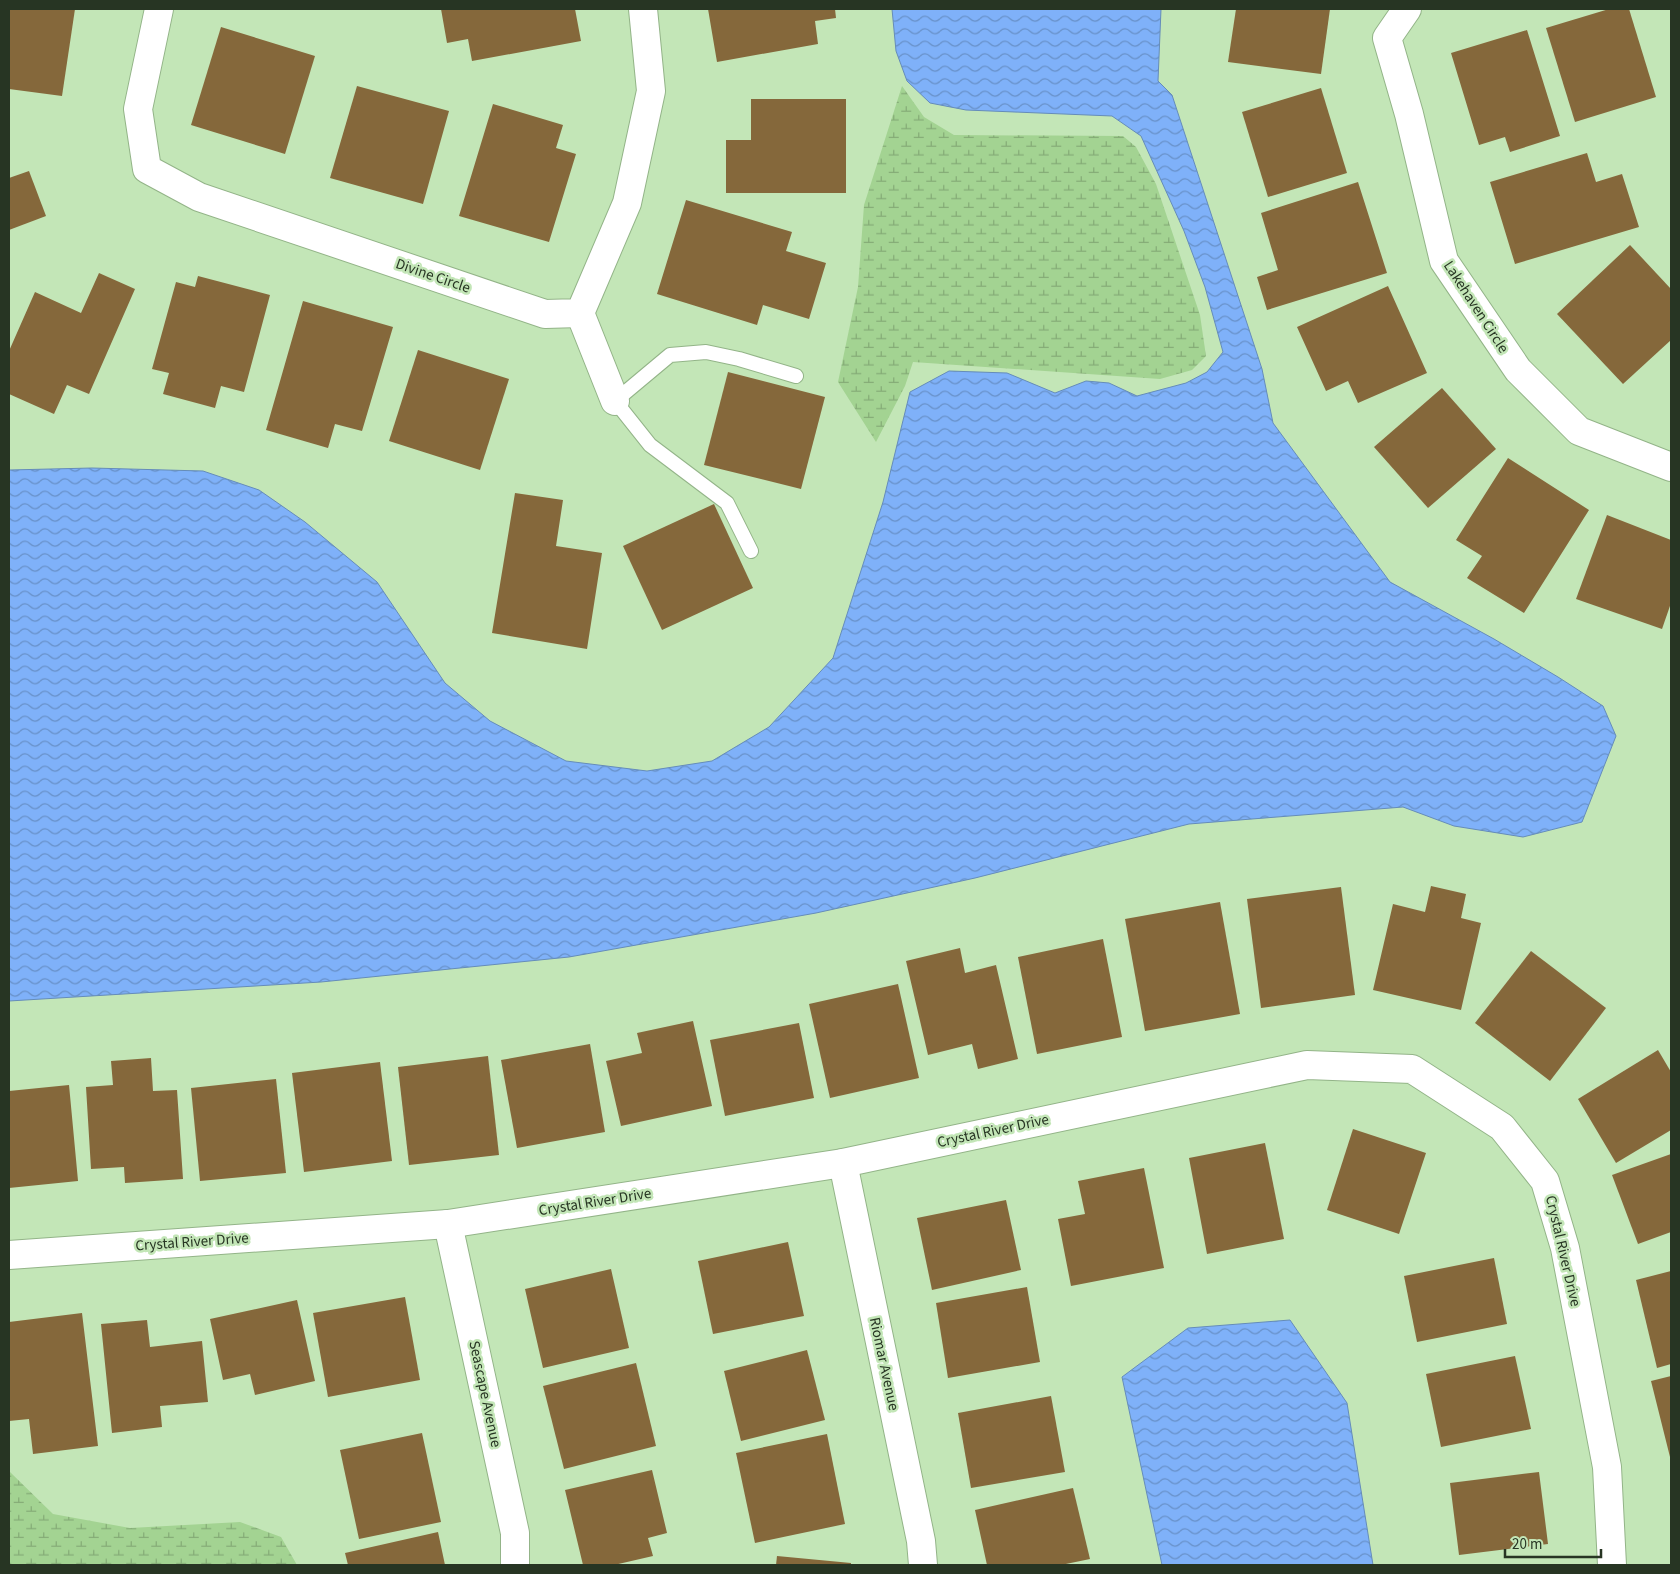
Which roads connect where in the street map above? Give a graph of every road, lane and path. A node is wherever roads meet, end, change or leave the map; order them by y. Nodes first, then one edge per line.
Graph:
1 (160, 9) edge
2 (643, 9) edge
3 (1407, 9) edge
4 (580, 313) junction
5 (796, 376) dead end
6 (615, 401) junction
7 (1671, 467) edge
8 (752, 551) dead end
9 (843, 1163) junction
10 (448, 1224) junction
11 (9, 1255) edge
12 (514, 1565) edge
13 (923, 1565) edge
14 (1612, 1565) edge

1 - 4 street, Divine Circle
2 - 4 street
3 - 7 street, Lakehaven Circle
4 - 6 street
5 - 6 lane
6 - 8 lane
9 - 10 street, Crystal River Drive
9 - 13 street, Riomar Avenue
9 - 14 street, Crystal River Drive
10 - 11 street, Crystal River Drive
10 - 12 street, Seascape Avenue

